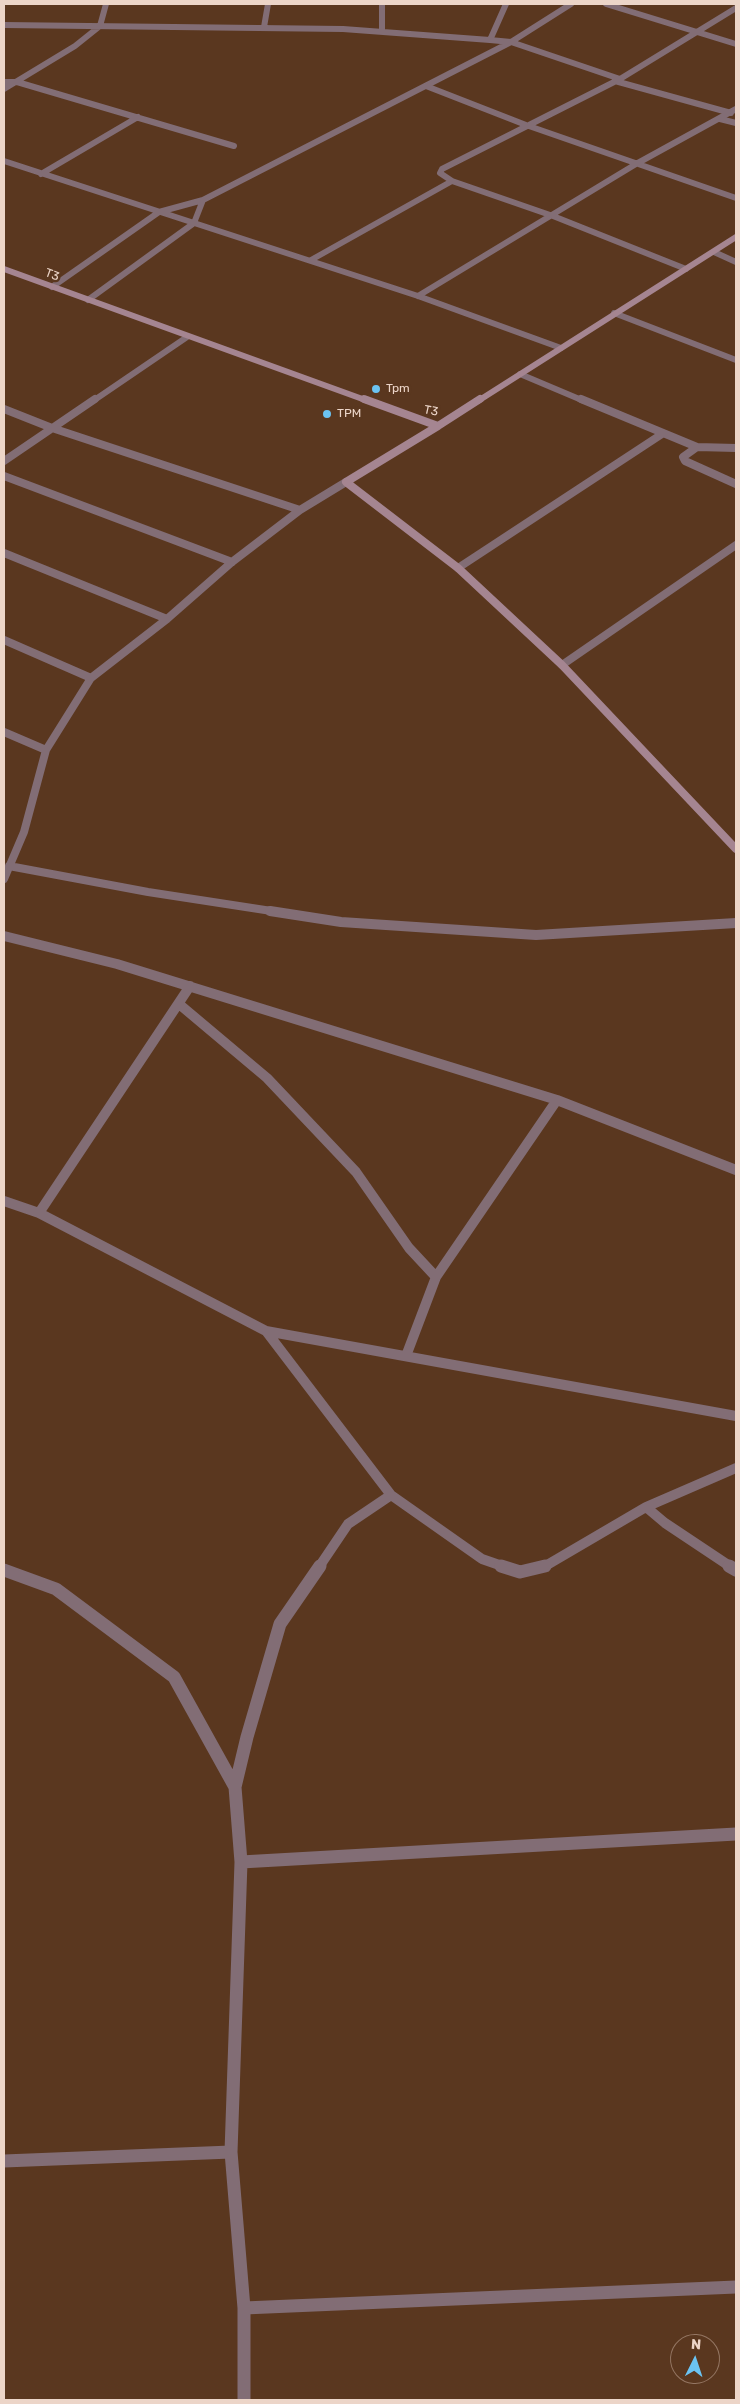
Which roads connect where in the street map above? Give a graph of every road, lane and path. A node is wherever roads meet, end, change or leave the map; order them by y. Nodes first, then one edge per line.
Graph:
1 (106, 4) edge
2 (268, 4) edge
3 (382, 4) edge
4 (506, 4) edge
5 (571, 4) edge
6 (606, 4) edge
7 (736, 8) edge
8 (4, 25) edge
9 (100, 26) junction
10 (264, 28) junction
11 (382, 31) junction
12 (696, 31) junction
13 (490, 40) junction
14 (511, 42) junction
15 (736, 44) edge
16 (618, 80) junction
17 (4, 82) edge
18 (17, 82) junction
19 (426, 86) junction
20 (4, 89) edge
21 (734, 111) edge
22 (138, 117) junction
23 (720, 119) junction
24 (736, 123) edge
25 (526, 125) junction
26 (234, 146) dead end
27 (4, 161) edge
28 (636, 164) junction
29 (41, 174) junction
30 (452, 181) junction
31 (736, 198) edge
32 (203, 200) junction
33 (159, 212) junction
34 (553, 216) junction
35 (194, 223) junction
36 (736, 237) edge
37 (714, 252) junction
38 (310, 260) junction
39 (736, 262) edge
40 (4, 269) edge
41 (686, 269) junction
42 (52, 287) junction
43 (418, 296) junction
44 (88, 300) junction
45 (614, 313) junction
46 (187, 337) junction
47 (560, 348) junction
48 (736, 360) edge
49 (520, 374) junction
50 (4, 409) edge
51 (438, 426) junction
52 (52, 428) junction
53 (662, 434) junction
54 (697, 447) junction
55 (736, 448) edge
56 (4, 461) edge
57 (4, 476) edge
58 (346, 482) junction
59 (736, 484) edge
60 (300, 510) junction
61 (736, 545) edge
62 (4, 553) edge
63 (232, 562) junction
64 (458, 568) junction
65 (167, 619) junction
66 (4, 640) edge
67 (562, 665) junction
68 (91, 678) junction
69 (4, 732) edge
70 (46, 750) junction
71 (736, 849) edge
72 (9, 866) junction
73 (4, 879) edge
74 (736, 923) edge
75 (4, 936) edge
76 (190, 986) junction
77 (178, 1004) junction
78 (557, 1100) junction
79 (736, 1170) edge
80 (4, 1201) edge
81 (39, 1213) junction
82 (436, 1276) junction
83 (266, 1331) junction
84 (406, 1356) junction
85 (736, 1416) edge
86 (736, 1468) edge
87 (391, 1494) junction
88 (646, 1507) junction
89 (4, 1570) edge
90 (736, 1570) edge
91 (235, 1787) junction
92 (736, 1834) edge
93 (241, 1862) junction
94 (231, 2152) junction
95 (4, 2161) edge
96 (736, 2287) edge
97 (244, 2308) junction
98 (244, 2400) edge

1 - 9 street
2 - 10 street
3 - 11 street
4 - 13 street
5 - 14 street
6 - 12 street
7 - 12 street
8 - 9 street
9 - 10 street
9 - 18 street
10 - 11 street
11 - 13 street
12 - 15 street
12 - 16 street
13 - 14 street
14 - 16 street
14 - 19 street
16 - 21 street
16 - 25 street
17 - 18 street
18 - 20 street
18 - 22 street
19 - 25 street
19 - 32 street
21 - 23 street
22 - 26 street
22 - 29 street
23 - 24 street
23 - 28 street
25 - 28 street
25 - 30 street
27 - 29 street
28 - 31 street
28 - 34 street
29 - 33 street
30 - 34 street
30 - 38 street
32 - 33 street
32 - 35 street
33 - 35 street
33 - 42 street
34 - 41 street
34 - 43 street
35 - 38 street
35 - 44 street
36 - 37 street, T3
37 - 39 street
37 - 41 street, T3
38 - 43 street
40 - 42 street, T3
41 - 45 street, T3
42 - 44 street, T3
43 - 47 street
44 - 46 street, T3
45 - 47 street, T3
45 - 48 street
46 - 51 street, T3
46 - 52 street
47 - 49 street, T3
49 - 51 street, T3
49 - 53 street
50 - 52 street
51 - 58 street
52 - 56 street
52 - 60 street
53 - 54 street
53 - 64 street
54 - 55 street
54 - 59 street
57 - 63 street
58 - 60 street
58 - 64 street
60 - 63 street
61 - 67 street
62 - 65 street
63 - 65 street
64 - 67 street
65 - 68 street
66 - 68 street
67 - 71 street
68 - 70 street
69 - 70 street
70 - 72 street
72 - 73 street
72 - 74 street
75 - 76 street
76 - 77 street
76 - 78 street
77 - 81 street
77 - 82 street
78 - 79 street
78 - 82 street
80 - 81 street
81 - 83 street
82 - 84 street
83 - 84 street
83 - 87 street
84 - 85 street
86 - 88 street
87 - 88 street
87 - 91 street
88 - 90 street
89 - 91 street
91 - 93 street
92 - 93 street
93 - 94 street
94 - 95 street
94 - 97 street
96 - 97 street
97 - 98 street

